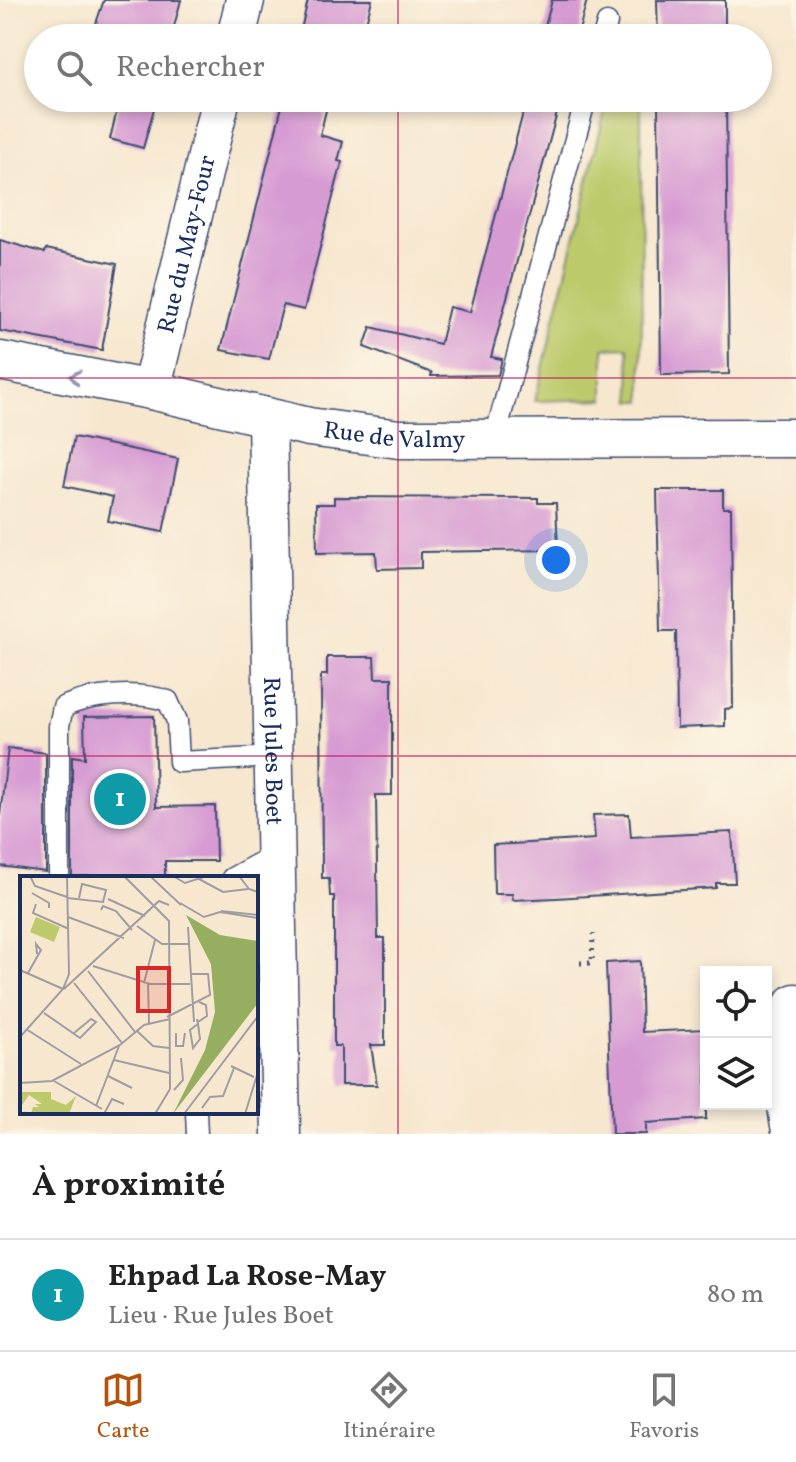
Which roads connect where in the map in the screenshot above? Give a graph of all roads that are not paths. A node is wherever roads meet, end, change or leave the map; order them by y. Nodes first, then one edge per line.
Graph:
1 (245, 0) edge
2 (239, 24) edge
3 (218, 112) edge
4 (582, 112) edge
5 (0, 361) edge
6 (151, 390) junction
7 (267, 417) junction
8 (796, 438) edge
9 (494, 441) junction
10 (273, 757) junction
11 (276, 854) junction
12 (59, 876) edge
13 (236, 876) edge
14 (796, 1006) edge
15 (196, 1114) edge
16 (197, 1134) edge
17 (281, 1134) edge
18 (795, 1134) edge

1 - 2 street
3 - 6 street, Rue du May-Four
4 - 9 lane
6 -> 5 street, Rue de Valmy
6 - 7 street, Rue de Valmy
7 - 9 street, Rue de Valmy
7 - 10 street, Rue Jules Boet
8 - 9 street, Rue de Valmy
10 - 11 street, Rue Jules Boet
10 - 12 lane
11 - 13 lane
11 - 17 street, Rue Jules Boet
14 - 18 street
15 - 16 lane

